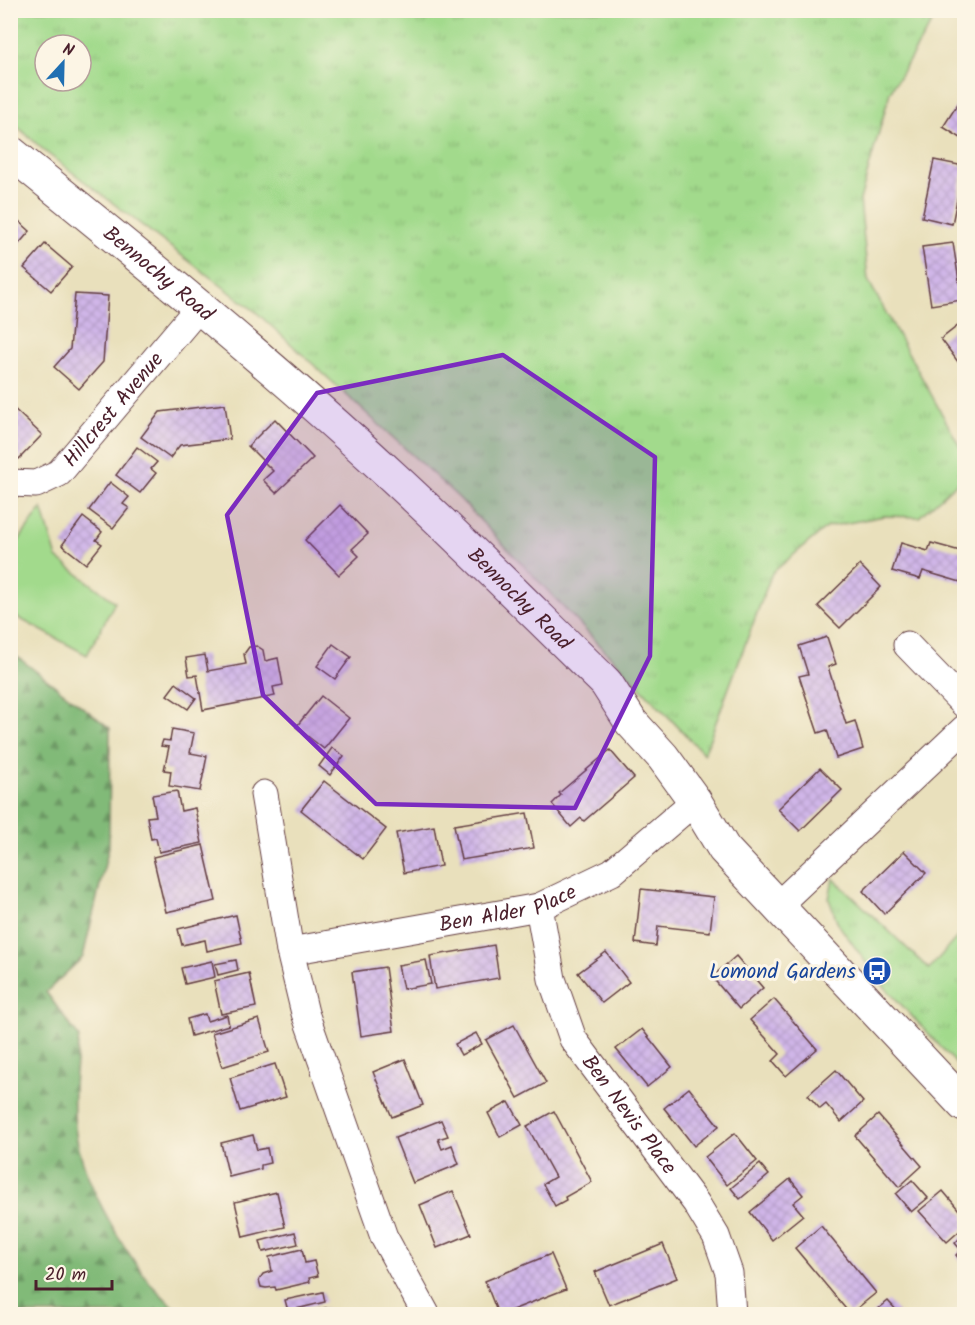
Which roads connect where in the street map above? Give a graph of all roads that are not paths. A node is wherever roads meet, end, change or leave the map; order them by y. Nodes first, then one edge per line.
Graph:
1 (10, 152) edge
2 (200, 306) junction
3 (10, 483) edge
4 (907, 645) dead end
5 (964, 704) edge
6 (964, 729) edge
7 (264, 794) dead end
8 (695, 801) junction
9 (777, 906) junction
10 (539, 907) junction
11 (290, 951) junction
12 (964, 1106) edge
13 (426, 1314) edge
14 (732, 1314) edge

1 - 2 street, Bennochy Road
2 - 3 street, Hillcrest Avenue
2 - 8 street, Bennochy Road
4 - 5 street
6 - 9 street
7 - 11 street
8 - 9 street, Bennochy Road
8 - 10 street, Ben Alder Place
9 - 12 street, Bennochy Road
10 - 11 street, Ben Alder Place
10 - 14 street, Ben Nevis Place
11 - 13 street

